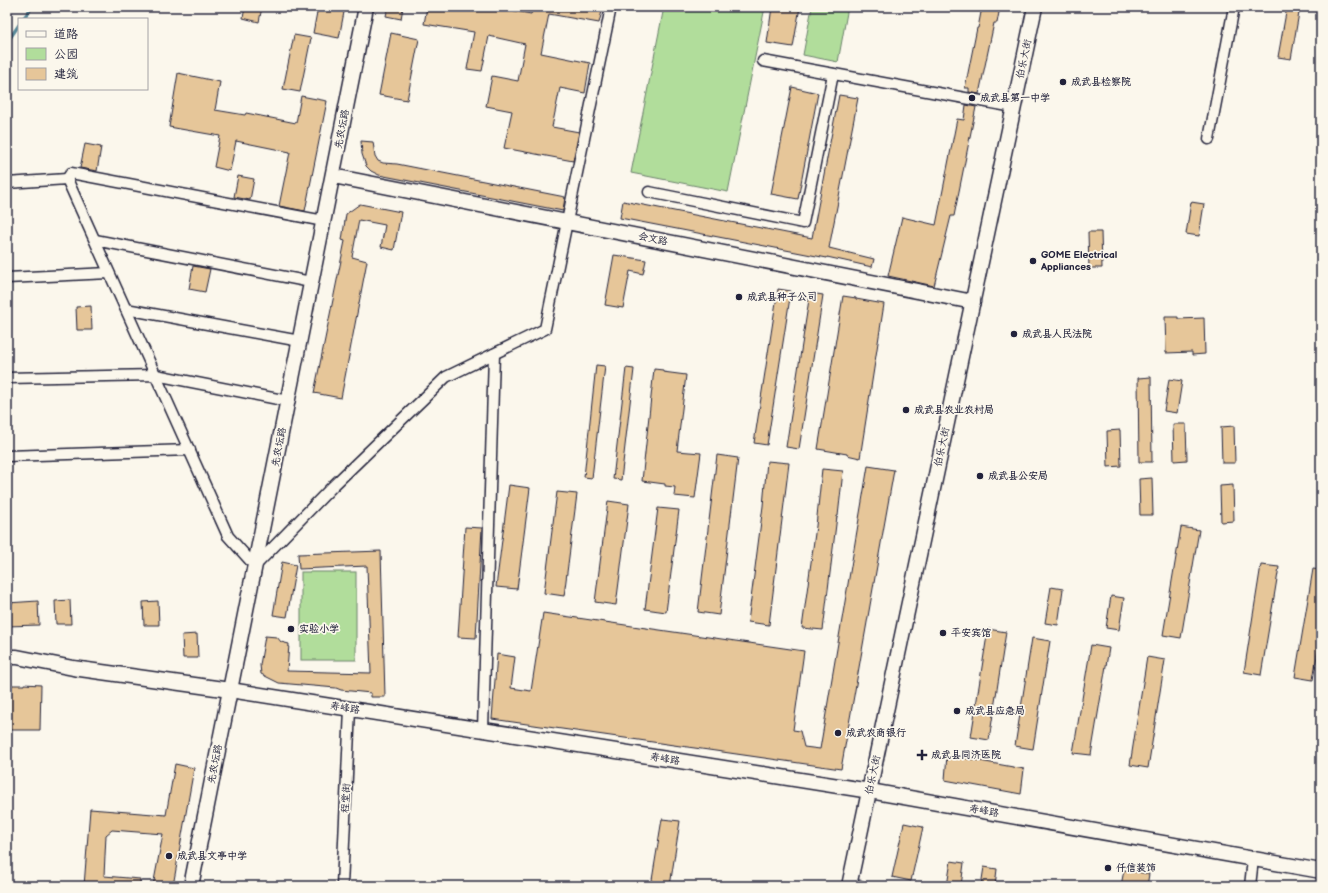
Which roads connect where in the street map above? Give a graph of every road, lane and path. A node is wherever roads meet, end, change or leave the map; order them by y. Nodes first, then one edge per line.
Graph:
1 (366, 7) edge
2 (611, 7) edge
3 (1035, 7) edge
4 (1234, 7) edge
5 (763, 61) dead end
6 (833, 74) junction
7 (1014, 107) junction
8 (1209, 139) dead end
9 (333, 176) junction
10 (67, 179) junction
11 (7, 183) edge
12 (649, 192) dead end
13 (324, 221) junction
14 (567, 222) junction
15 (95, 240) junction
16 (109, 272) junction
17 (7, 278) edge
18 (311, 282) junction
19 (973, 302) junction
20 (126, 309) junction
21 (300, 341) junction
22 (494, 354) junction
23 (156, 375) junction
24 (7, 378) edge
25 (288, 401) junction
26 (190, 450) junction
27 (7, 456) edge
28 (255, 566) junction
29 (7, 657) edge
30 (230, 690) junction
31 (350, 709) junction
32 (483, 730) junction
33 (870, 791) junction
34 (1253, 859) junction
35 (1321, 871) edge
36 (853, 885) edge
37 (191, 886) edge
38 (342, 886) edge
39 (1250, 886) edge

1 - 9 street, 先农坛路
2 - 14 street
3 - 7 street, 伯乐大街
4 - 8 street
5 - 6 street
6 - 7 street
6 - 12 street
7 - 19 street, 伯乐大街
9 - 13 street, 先农坛路
9 - 14 street, 会文路
10 - 11 street
10 - 13 street
10 - 15 street
13 - 18 street, 先农坛路
14 - 19 street, 会文路
14 - 22 street
15 - 16 street
15 - 18 street
16 - 17 street
16 - 20 street
18 - 21 street, 先农坛路
19 - 33 street, 伯乐大街
20 - 21 street
20 - 23 street
21 - 25 street, 先农坛路
22 - 28 street
22 - 32 street
23 - 24 street
23 - 25 street
23 - 26 street
25 - 28 street, 先农坛路
26 - 27 street
26 - 28 street
28 - 30 street, 先农坛路
29 - 30 street, 寿峰路
30 - 31 street, 寿峰路
30 - 37 street, 先农坛路
31 - 32 street, 寿峰路
31 - 38 street, 程堂街
32 - 33 street, 寿峰路
33 - 34 street, 寿峰路
33 - 36 street, 伯乐大街
34 - 35 street, 寿峰路
34 - 39 street

